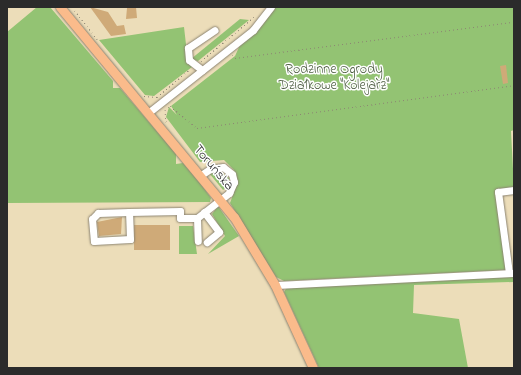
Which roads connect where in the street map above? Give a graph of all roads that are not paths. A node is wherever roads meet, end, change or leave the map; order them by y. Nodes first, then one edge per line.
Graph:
1 (60, 7) edge
2 (271, 7) edge
3 (215, 30) dead end
4 (202, 70) junction
5 (148, 113) junction
6 (201, 176) junction
7 (514, 190) edge
8 (221, 199) junction
9 (129, 212) junction
10 (204, 212) junction
11 (197, 218) junction
12 (198, 241) dead end
13 (207, 242) dead end
14 (512, 273) edge
15 (274, 286) junction
16 (313, 368) edge

1 - 5 main road, Toruńska
2 - 4 street
3 - 4 street
4 - 5 street
5 - 6 main road, Toruńska
6 - 8 main road, Toruńska
6 - 8 street
7 - 14 street
8 - 10 street
8 - 15 main road, Toruńska
9 - 9 street
9 - 11 street
10 - 11 street
10 - 13 street
11 - 12 street
14 - 15 street
15 - 16 main road, Toruńska

